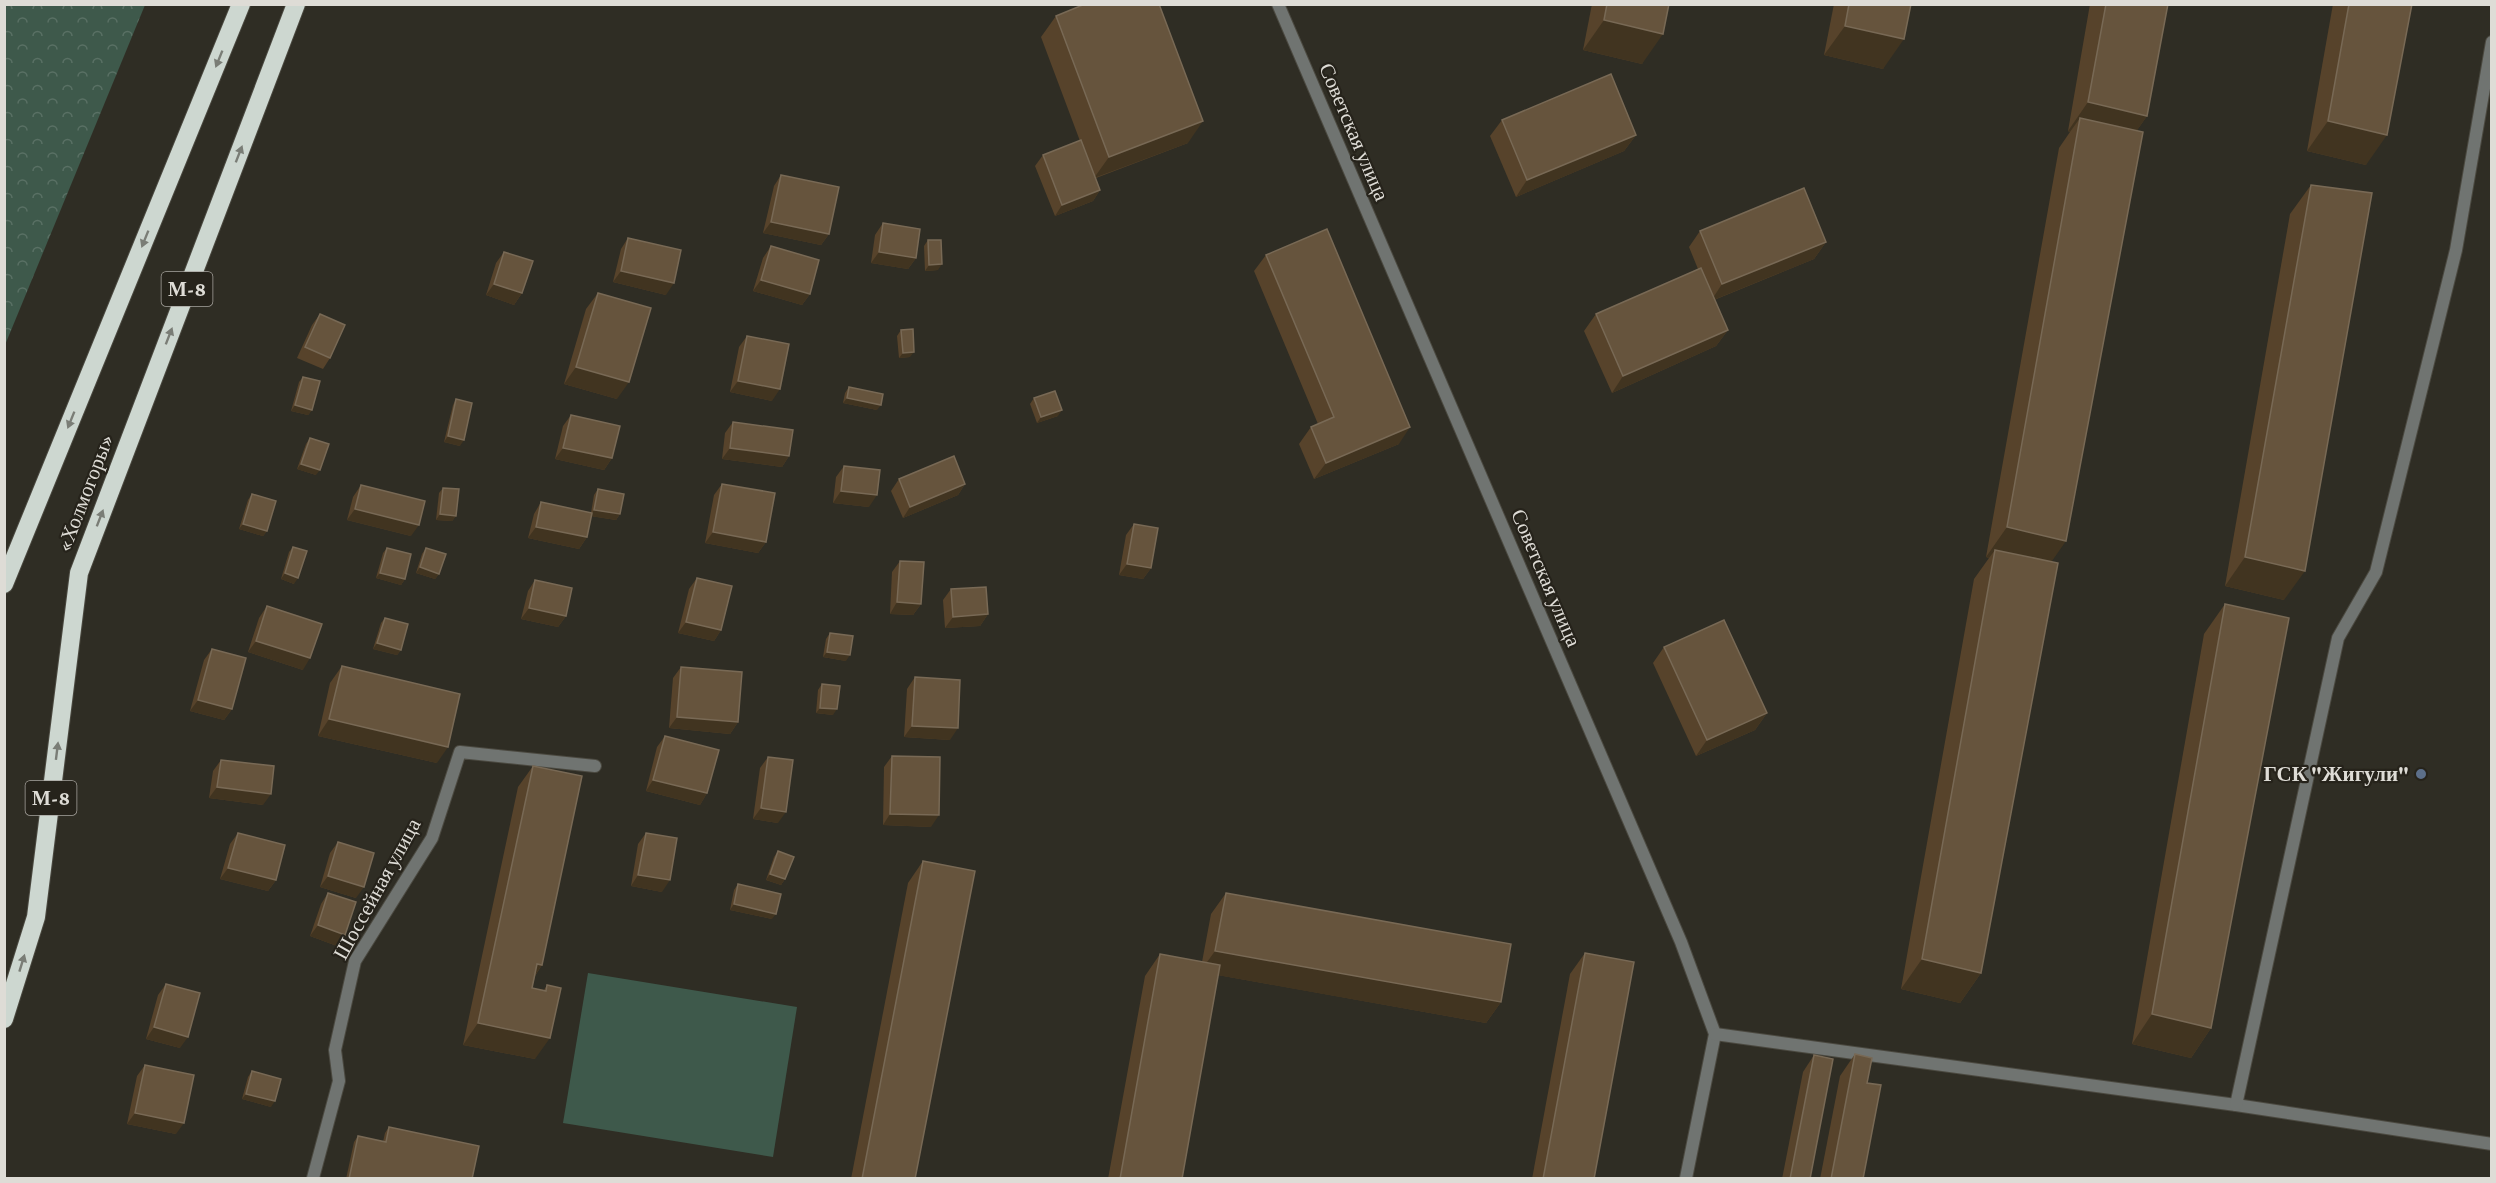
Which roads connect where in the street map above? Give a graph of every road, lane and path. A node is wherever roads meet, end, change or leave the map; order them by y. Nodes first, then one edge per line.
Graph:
1 (241, 4) edge
2 (296, 4) edge
3 (1278, 4) edge
4 (2492, 42) edge
5 (4, 584) edge
6 (595, 766) dead end
7 (4, 1019) edge
8 (1715, 1034) junction
9 (2236, 1105) junction
10 (2492, 1144) edge
11 (313, 1179) edge
12 (1686, 1179) edge

1 -> 5 highway, «Холмогоры» / М-8
7 -> 2 highway, «Холмогоры» / М-8
3 - 8 street, Советская улица
4 - 9 street
6 - 11 street, Шоссейная улица
8 - 9 street
8 - 12 street
9 - 10 street

